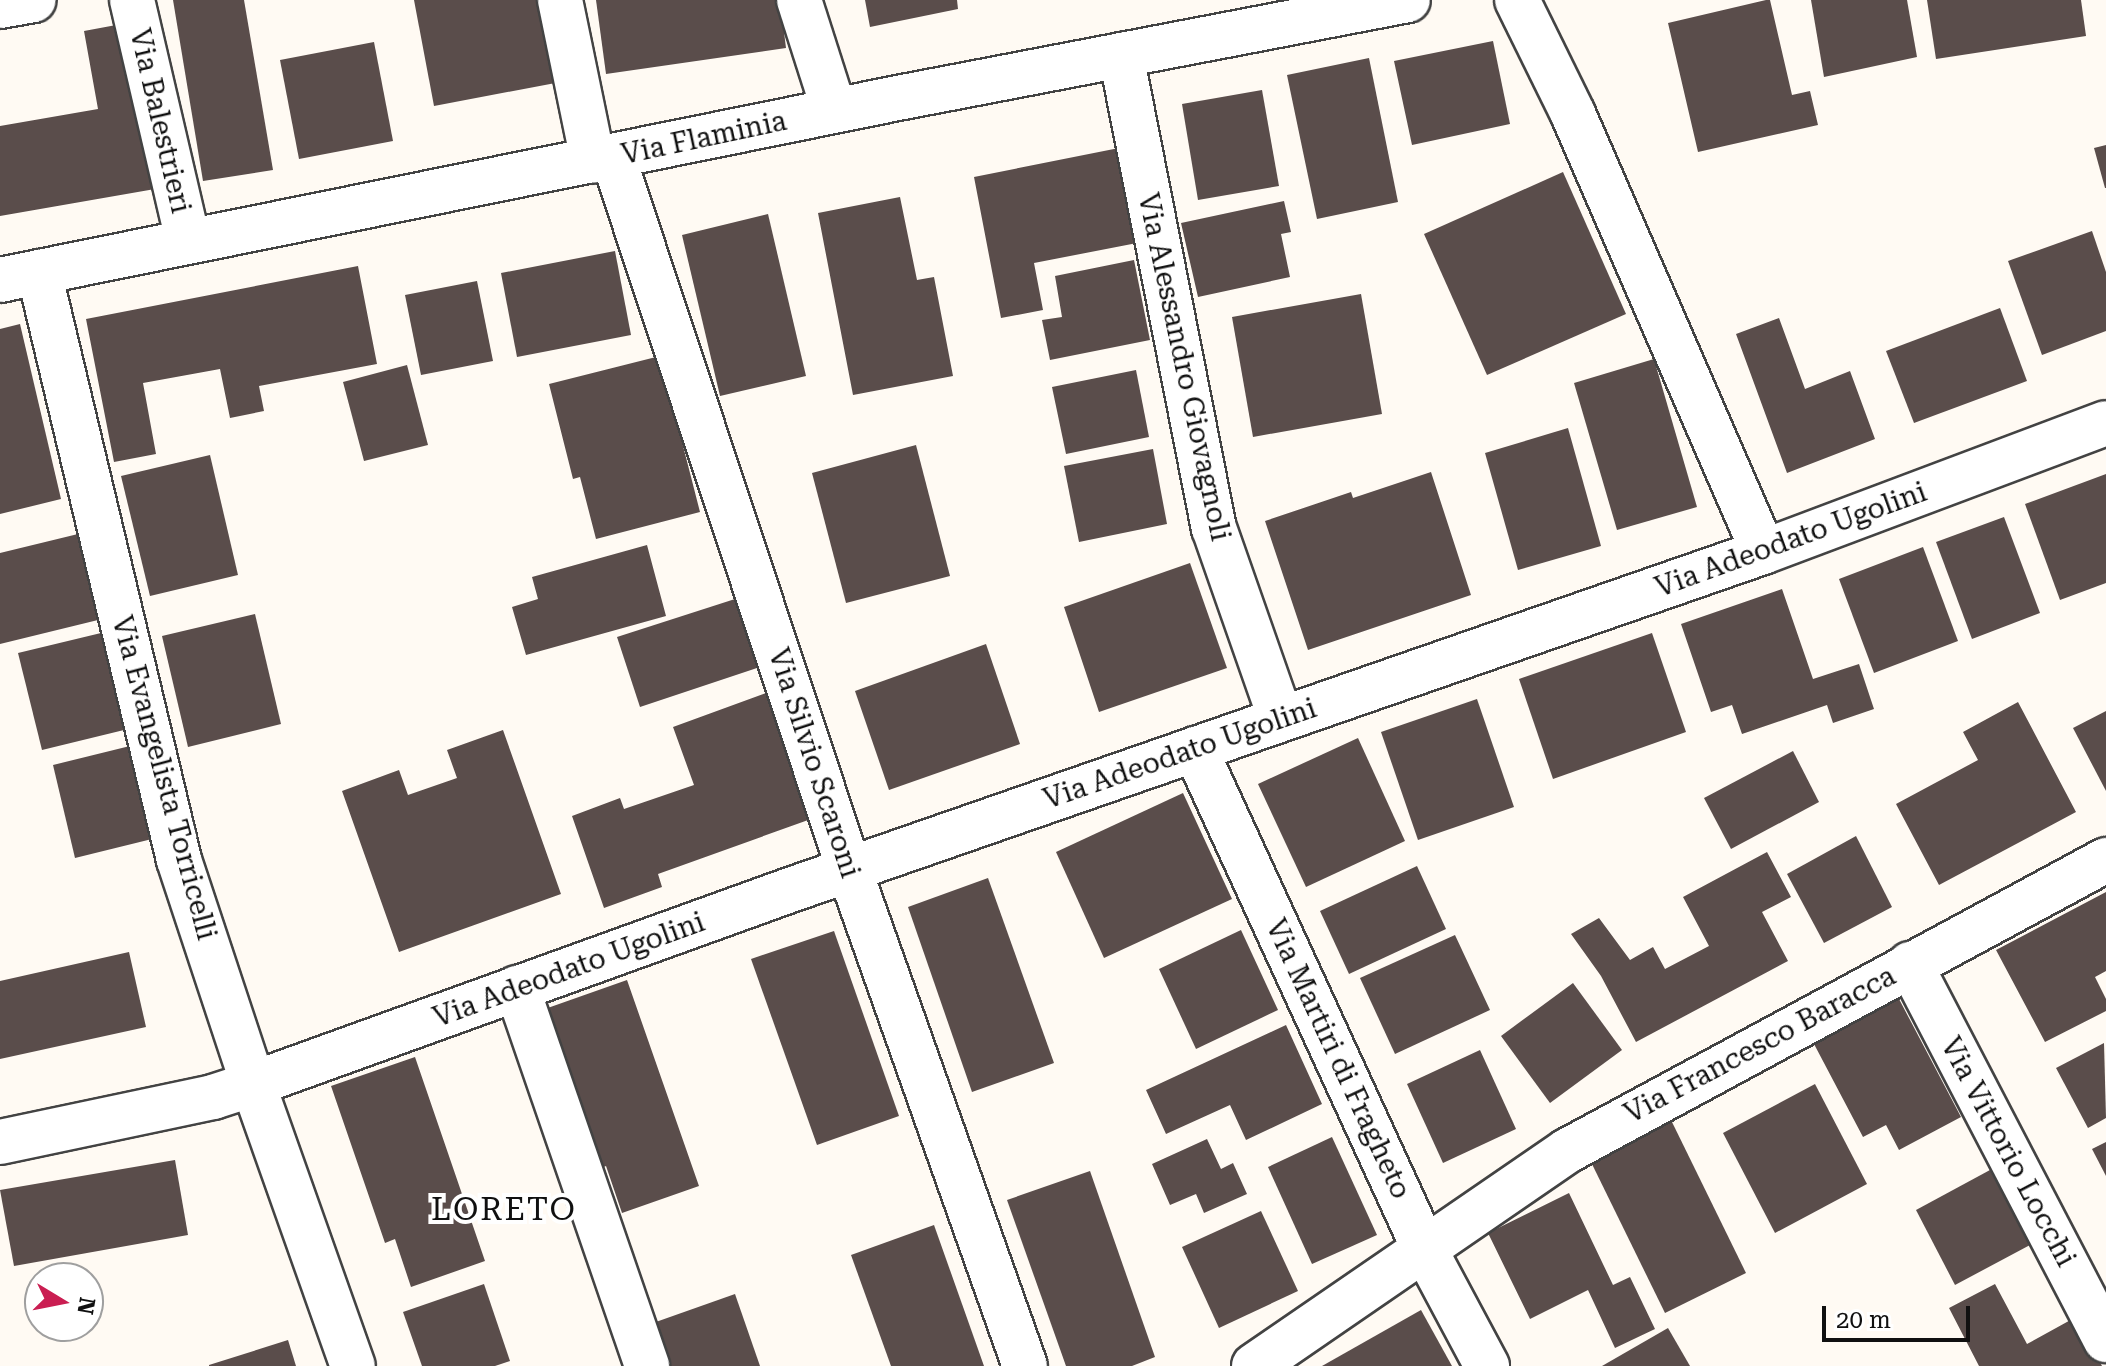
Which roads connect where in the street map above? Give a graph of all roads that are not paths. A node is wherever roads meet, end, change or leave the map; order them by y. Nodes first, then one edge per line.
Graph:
1 (33, 0) edge
2 (132, 0) edge
3 (560, 0) edge
4 (799, 0) edge
5 (1408, 0) edge
6 (1517, 0) edge
7 (0, 6) edge
8 (1337, 7) edge
9 (1121, 55) junction
10 (834, 110) junction
11 (603, 159) junction
12 (188, 241) junction
13 (20, 276) edge
14 (2106, 423) edge
15 (1763, 552) junction
16 (1281, 719) junction
17 (1195, 749) junction
18 (2106, 860) edge
19 (849, 869) junction
20 (1910, 964) junction
21 (517, 988) junction
22 (253, 1084) junction
23 (0, 1142) edge
24 (1424, 1248) junction
25 (2106, 1340) edge
26 (353, 1366) edge
27 (647, 1366) edge
28 (1025, 1366) edge
29 (1254, 1366) edge
30 (1487, 1366) edge

1 - 7 street
2 - 12 street, Via Balestrieri
3 - 11 street, Via Silvio Scaroni
4 - 10 street
5 - 8 street, Via Flaminia
6 - 15 street
8 - 9 street, Via Flaminia
9 - 10 street, Via Flaminia
9 - 16 street, Via Alessandro Giovagnoli
10 - 11 street, Via Flaminia
11 - 12 street, Via Flaminia
11 - 19 street, Via Silvio Scaroni
12 - 13 street, Via Flaminia
13 - 22 street, Via Evangelista Torricelli
14 - 15 street, Via Adeodato Ugolini
15 - 16 street, Via Adeodato Ugolini
16 - 17 street, Via Adeodato Ugolini
17 - 19 street, Via Adeodato Ugolini
17 - 24 street, Via Martiri di Fragheto
18 - 20 street, Via Francesco Baracca
19 - 21 street, Via Adeodato Ugolini
19 - 28 street, Via Silvio Scaroni
20 - 24 street, Via Francesco Baracca
20 - 25 street, Via Vittorio Locchi
21 - 22 street, Via Adeodato Ugolini
21 - 27 street
22 - 23 street, Via Adeodato Ugolini
22 - 26 street, Via Evangelista Torricelli
24 - 29 street, Via Francesco Baracca
24 - 30 street, Via Martiri di Fragheto

